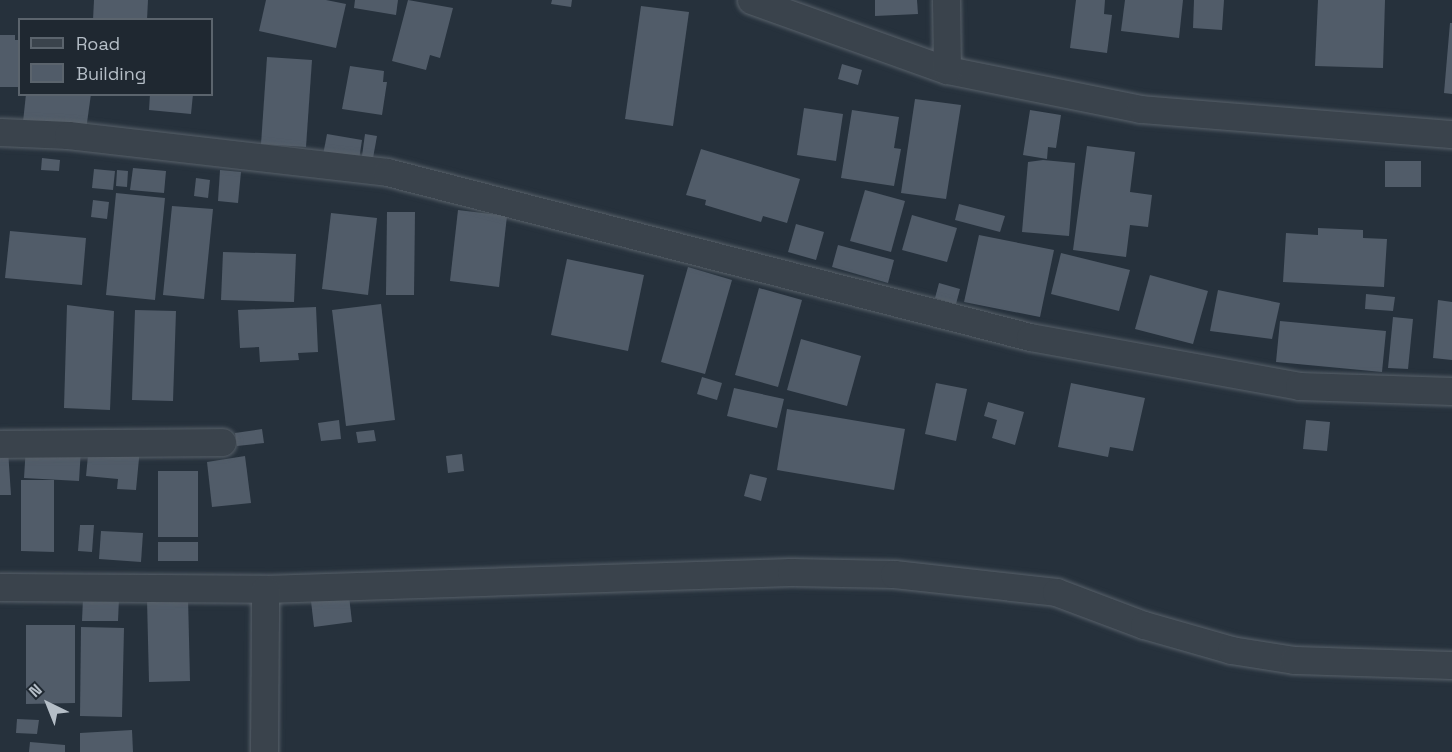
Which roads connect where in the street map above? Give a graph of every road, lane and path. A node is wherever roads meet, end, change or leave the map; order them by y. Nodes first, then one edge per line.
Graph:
1 (751, 0) edge
2 (946, 0) edge
3 (947, 70) junction
4 (0, 132) edge
5 (1452, 134) edge
6 (1452, 391) edge
7 (222, 442) dead end
8 (0, 444) edge
9 (0, 587) edge
10 (265, 589) junction
11 (1452, 665) edge
12 (264, 752) edge

1 - 3 street
2 - 3 street
3 - 5 street
4 - 6 street
7 - 8 street
9 - 10 street
10 - 11 street
10 - 12 street

